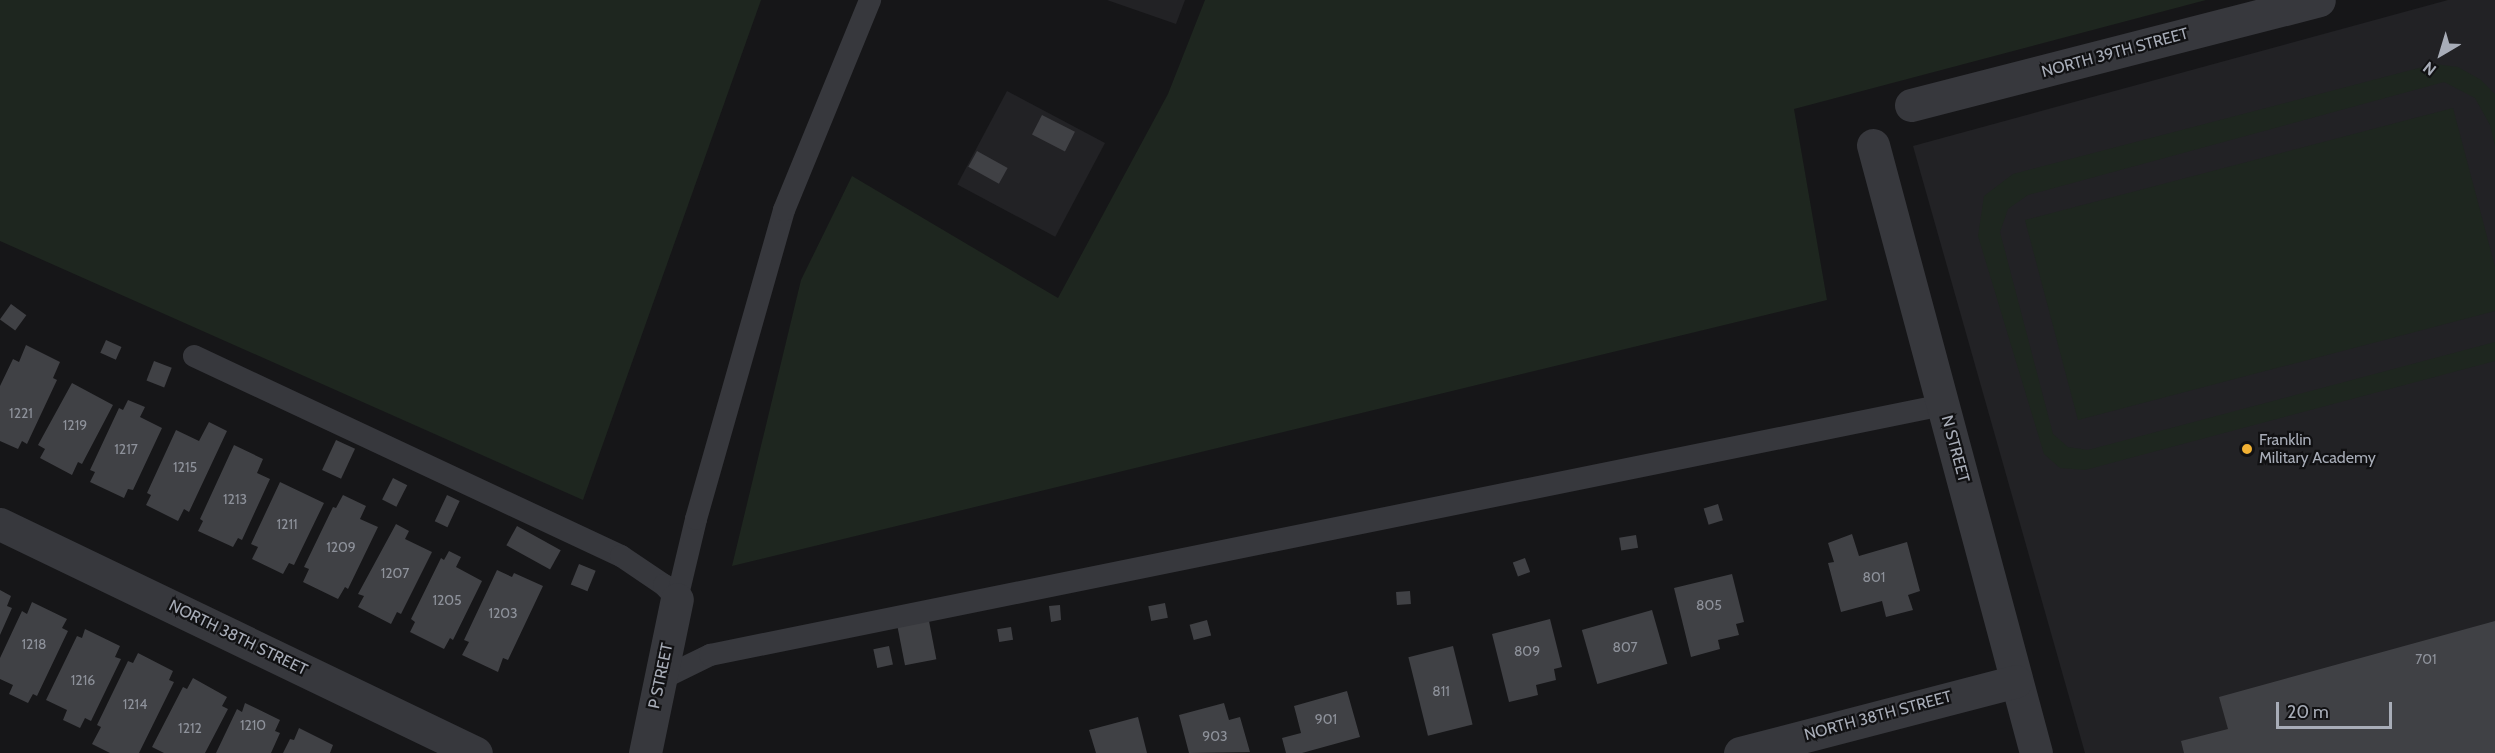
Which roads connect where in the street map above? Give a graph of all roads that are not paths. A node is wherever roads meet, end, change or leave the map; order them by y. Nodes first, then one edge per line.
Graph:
1 (870, 0) edge
2 (2319, 0) edge
3 (1911, 105) dead end
4 (1873, 145) dead end
5 (194, 356) dead end
6 (1943, 405) junction
7 (0, 524) edge
8 (677, 599) junction
9 (661, 679) junction
10 (2016, 681) junction
11 (476, 753) edge
12 (645, 753) edge
13 (1740, 753) edge
14 (2036, 753) edge

1 - 8 lane
2 - 3 street, NORTH 39TH STREET
4 - 6 street, N STREET
5 - 8 lane
6 - 9 lane
6 - 10 street, N STREET
7 - 11 street, NORTH 38TH STREET
8 - 9 street, P STREET
9 - 12 street, P STREET
10 - 13 street, NORTH 38TH STREET
10 - 14 street, N STREET

